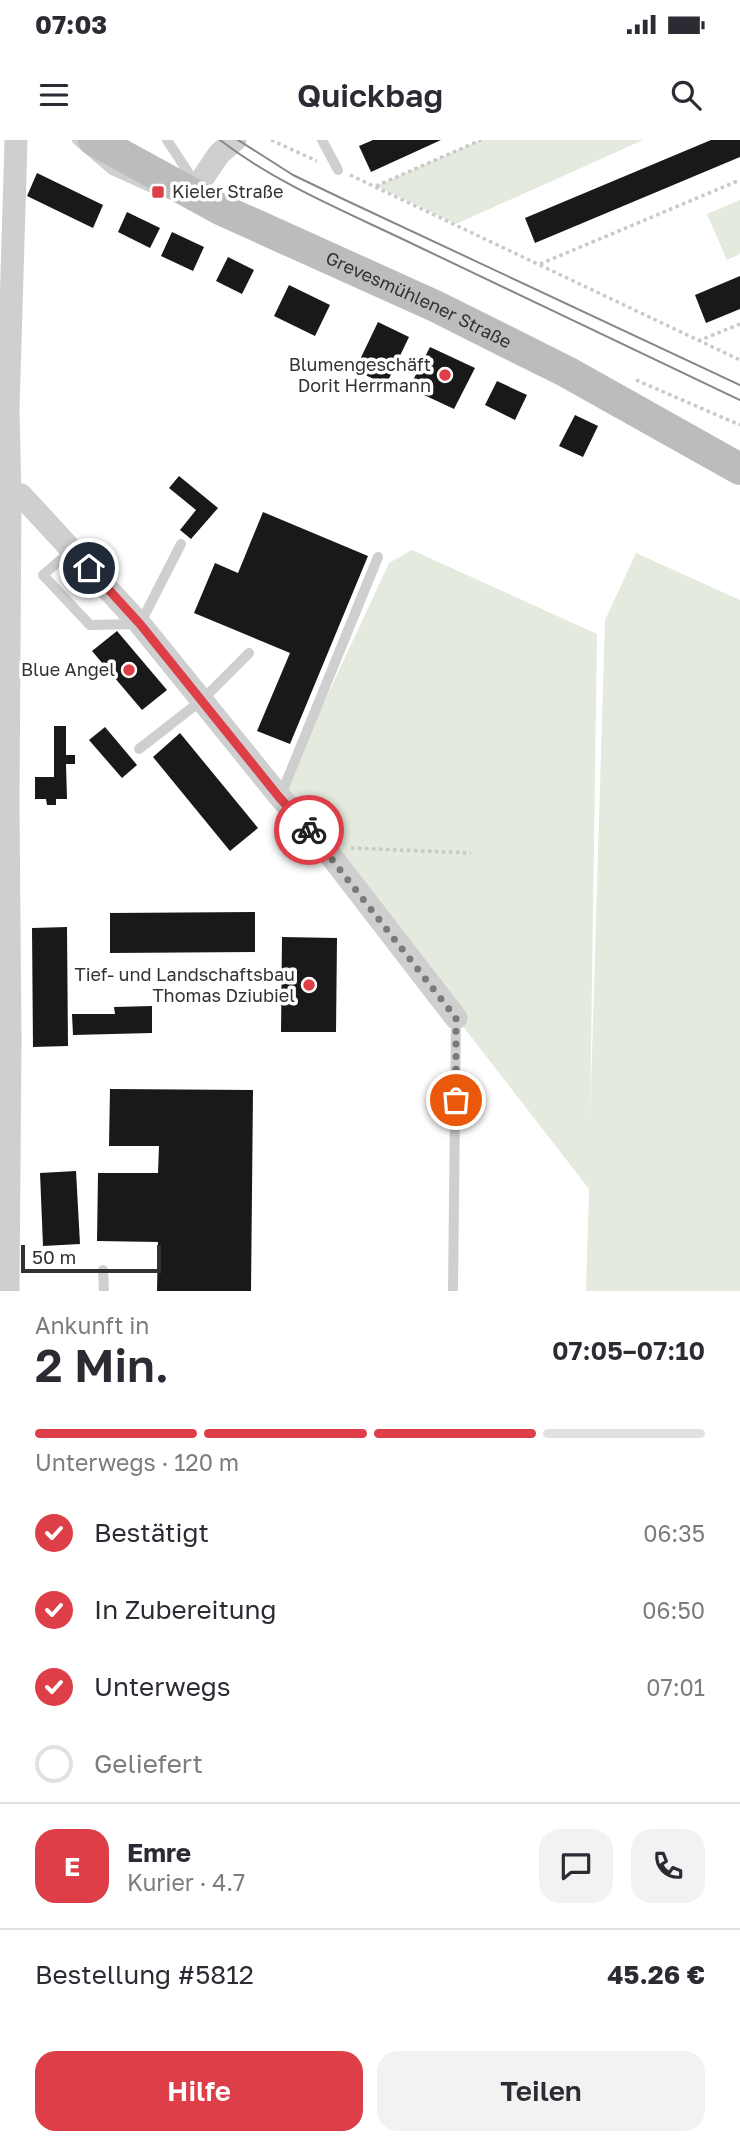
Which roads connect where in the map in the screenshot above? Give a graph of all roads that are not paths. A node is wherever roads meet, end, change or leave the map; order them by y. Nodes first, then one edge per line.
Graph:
1 (16, 140) edge
2 (78, 140) edge
3 (94, 140) edge
4 (132, 140) edge
5 (167, 140) edge
6 (235, 140) edge
7 (322, 140) edge
8 (338, 170) road end
9 (187, 188) junction
10 (4, 410) edge
11 (740, 447) edge
12 (740, 470) edge
13 (10, 496) junction
14 (181, 544) dead end
15 (72, 550) junction
16 (378, 557) dead end
17 (140, 624) junction
18 (249, 653) dead end
19 (202, 700) junction
20 (139, 749) dead end
21 (279, 797) junction
22 (456, 1018) joint
23 (5, 1040) edge
24 (4, 1242) edge
25 (103, 1270) dead end
26 (8, 1291) edge
27 (104, 1291) edge
28 (453, 1291) edge

1 - 10 street
2 - 9 lane
3 - 9 street, Grevesmühlener Straße
4 - 9 street, Grevesmühlener Straße
5 - 9 lane
6 - 9 street
7 - 8 lane
9 - 11 street, Grevesmühlener Straße
9 - 12 street, Grevesmühlener Straße
10 - 13 street
13 - 15 street
13 - 23 street
14 - 17 lane
15 - 17 street
15 - 17 lane
16 - 21 lane
17 - 19 street
18 - 19 lane
19 - 20 lane
19 - 21 street
21 - 22 street
22 - 28 lane
23 - 24 street
24 - 26 street
25 - 27 lane

